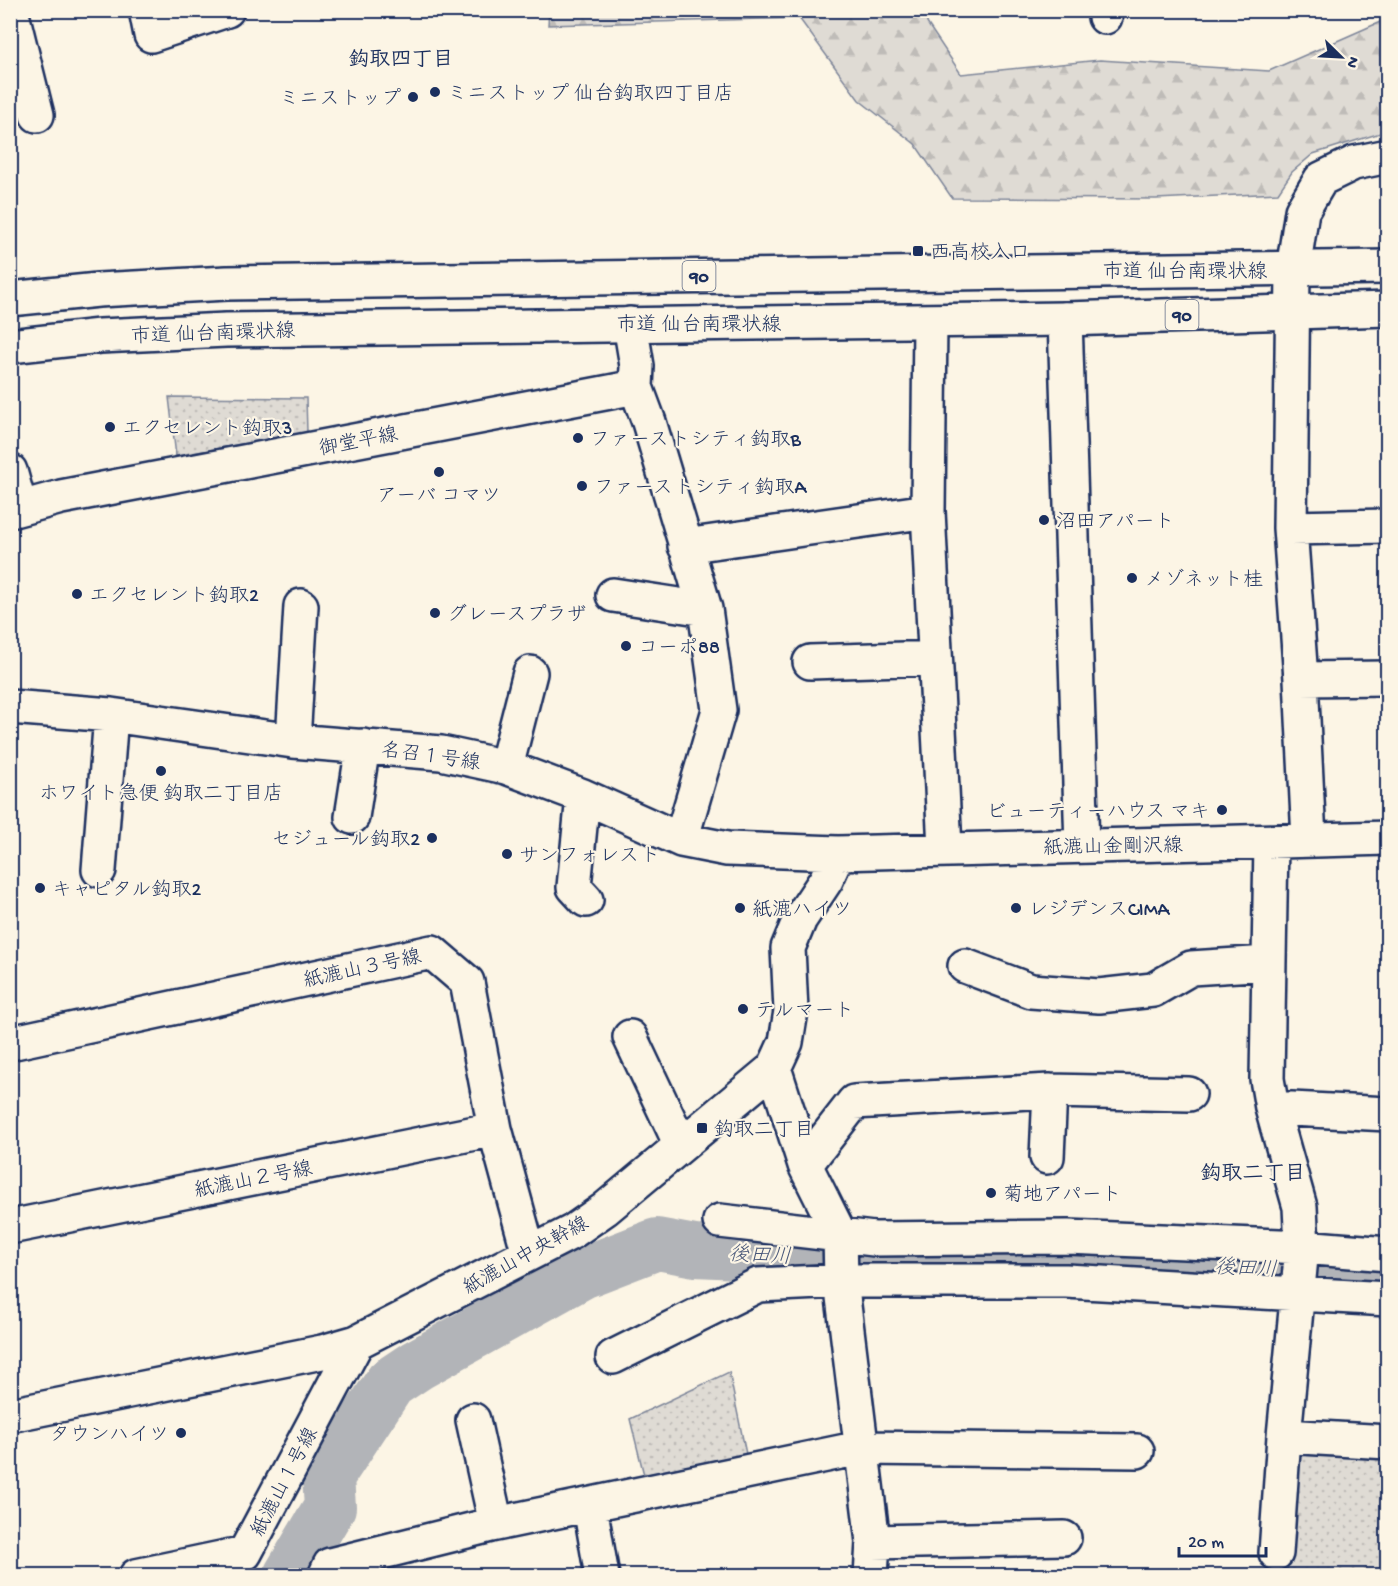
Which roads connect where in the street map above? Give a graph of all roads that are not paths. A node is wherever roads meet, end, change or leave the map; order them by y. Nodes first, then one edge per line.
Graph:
1 (11, 10) edge
2 (146, 10) edge
3 (227, 10) edge
4 (37, 115) dead end
5 (1388, 156) edge
6 (1388, 267) edge
7 (1293, 270) junction
8 (10, 299) edge
9 (1388, 309) edge
10 (1290, 312) junction
11 (1065, 319) junction
12 (930, 322) junction
13 (630, 324) junction
14 (10, 346) edge
15 (636, 387) junction
16 (10, 471) edge
17 (15, 509) edge
18 (928, 511) junction
19 (1388, 526) edge
20 (1290, 528) junction
21 (684, 546) junction
22 (613, 595) dead end
23 (301, 606) dead end
24 (705, 609) junction
25 (936, 658) junction
26 (810, 662) dead end
27 (530, 673) dead end
28 (1388, 678) edge
29 (1301, 679) junction
30 (10, 707) edge
31 (111, 715) junction
32 (292, 741) junction
33 (363, 746) junction
34 (506, 767) junction
35 (582, 796) junction
36 (352, 817) dead end
37 (1388, 838) edge
38 (1308, 839) junction
39 (681, 840) junction
40 (1271, 842) junction
41 (1082, 846) junction
42 (945, 848) junction
43 (838, 853) junction
44 (99, 870) dead end
45 (586, 900) dead end
46 (1268, 963) junction
47 (964, 966) dead end
48 (630, 1037) dead end
49 (10, 1043) edge
50 (774, 1068) junction
51 (1050, 1091) junction
52 (1189, 1094) dead end
53 (1272, 1108) junction
54 (1388, 1114) edge
55 (495, 1129) junction
56 (681, 1145) junction
57 (1047, 1157) dead end
58 (805, 1165) junction
59 (720, 1221) dead end
60 (10, 1227) edge
61 (529, 1254) junction
62 (1388, 1254) edge
63 (841, 1258) junction
64 (1301, 1269) junction
65 (1388, 1299) edge
66 (357, 1342) junction
67 (613, 1357) dead end
68 (10, 1415) edge
69 (473, 1420) dead end
70 (1284, 1436) junction
71 (1388, 1442) edge
72 (860, 1448) junction
73 (1137, 1451) dead end
74 (590, 1506) junction
75 (496, 1524) junction
76 (1064, 1538) dead end
77 (873, 1542) junction
78 (1276, 1553) dead end
79 (136, 1575) edge
80 (325, 1575) edge
81 (602, 1575) edge
82 (871, 1575) edge

1 - 4 street
2 - 3 street
5 - 7 street
6 - 7 street, 市道 仙台南環状線 / 90
7 - 8 street, 市道 仙台南環状線 / 90
7 - 10 street
9 - 10 street, 市道 仙台南環状線 / 90
10 - 11 street, 市道 仙台南環状線 / 90
10 - 20 street
11 - 12 street, 市道 仙台南環状線 / 90
11 - 41 street
12 - 13 street, 市道 仙台南環状線 / 90
12 - 18 street
13 - 14 street, 市道 仙台南環状線 / 90
13 - 15 street
15 - 17 street, 御堂平線
15 - 21 street
16 - 17 street
18 - 21 street
18 - 25 street
19 - 20 street
20 - 29 street
21 - 24 street
22 - 24 street
23 - 32 street
24 - 39 street
25 - 26 street
25 - 42 street
27 - 34 street
28 - 29 street
29 - 38 street
30 - 31 street, 名召１号線
31 - 32 street, 名召１号線
31 - 44 street
32 - 33 street, 名召１号線
33 - 34 street, 名召１号線
33 - 36 street
34 - 35 street, 名召１号線
35 - 39 street, 名召１号線
35 - 45 street
37 - 38 street, 紙漉山金剛沢線
38 - 40 street, 紙漉山金剛沢線
39 - 43 street, 名召１号線
40 - 41 street, 紙漉山金剛沢線
40 - 46 street
41 - 42 street, 紙漉山金剛沢線
42 - 43 street, 紙漉山金剛沢線
43 - 50 street, 紙漉山中央幹線
46 - 47 street
46 - 53 street
48 - 56 street
49 - 55 street, 紙漉山３号線
50 - 56 street, 紙漉山中央幹線
50 - 58 street
51 - 52 street
51 - 57 street
51 - 58 street
53 - 54 street
53 - 64 street
55 - 60 street, 紙漉山２号線
55 - 61 street, 紙漉山３号線
56 - 61 street, 紙漉山中央幹線
58 - 63 street
59 - 63 street
61 - 66 street, 紙漉山中央幹線
62 - 64 street
63 - 64 street
63 - 64 street
63 - 67 street
63 - 72 street
64 - 65 street
64 - 70 street
66 - 68 street, 紙漉山中央幹線
66 - 79 street, 紙漉山１号線
69 - 75 street
70 - 71 street
70 - 78 street
72 - 73 street
72 - 74 street
72 - 77 street
74 - 75 street
74 - 81 street
75 - 80 street
76 - 77 street
77 - 82 street

